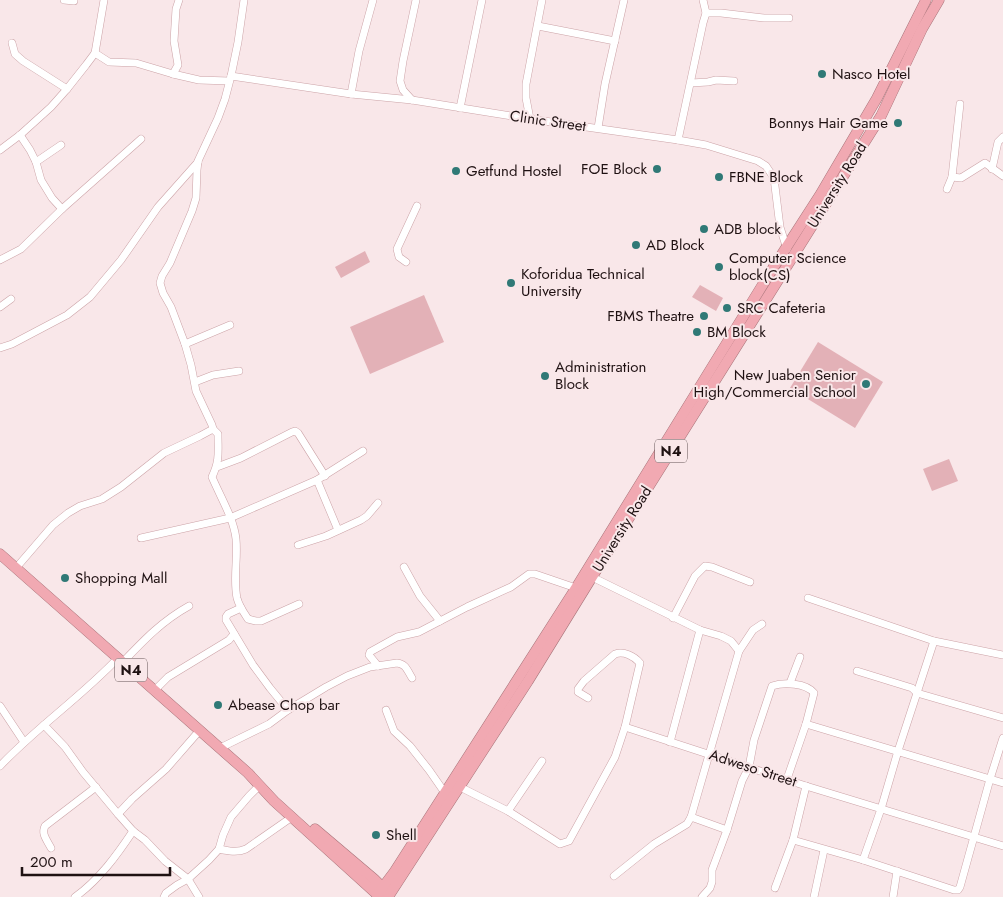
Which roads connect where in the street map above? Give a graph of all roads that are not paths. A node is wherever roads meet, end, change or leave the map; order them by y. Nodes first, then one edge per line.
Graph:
1 (64, 0) edge
2 (104, 0) edge
3 (179, 0) edge
4 (244, 0) edge
5 (373, 0) edge
6 (416, 0) edge
7 (482, 0) edge
8 (542, 0) edge
9 (624, 0) edge
10 (703, 0) edge
11 (926, 0) edge
12 (938, 0) edge
13 (74, 1) edge
14 (706, 13) junction
15 (789, 18) dead end
16 (538, 26) junction
17 (615, 40) junction
18 (12, 43) dead end
19 (94, 53) junction
20 (172, 74) junction
21 (230, 79) junction
22 (734, 81) dead end
23 (691, 83) junction
24 (67, 90) junction
25 (351, 94) junction
26 (412, 100) junction
27 (960, 104) dead end
28 (460, 108) junction
29 (530, 119) junction
30 (598, 128) junction
31 (20, 136) junction
32 (1003, 137) edge
33 (141, 139) dead end
34 (678, 140) junction
35 (61, 145) dead end
36 (0, 150) edge
37 (198, 161) junction
38 (36, 162) junction
39 (992, 169) junction
40 (1003, 176) edge
41 (952, 177) junction
42 (947, 189) dead end
43 (417, 206) dead end
44 (62, 209) junction
45 (786, 248) junction
46 (791, 259) junction
47 (0, 260) edge
48 (406, 262) dead end
49 (11, 299) dead end
50 (0, 307) edge
51 (230, 325) dead end
52 (185, 344) junction
53 (0, 348) edge
54 (239, 370) dead end
55 (195, 382) junction
56 (213, 429) junction
57 (363, 452) dead end
58 (217, 467) junction
59 (324, 476) junction
60 (317, 480) junction
61 (378, 503) dead end
62 (230, 518) junction
63 (338, 530) junction
64 (141, 538) dead end
65 (298, 545) dead end
66 (0, 554) edge
67 (404, 567) dead end
68 (16, 568) junction
69 (592, 577) junction
70 (750, 582) dead end
71 (576, 588) junction
72 (808, 598) dead end
73 (299, 604) dead end
74 (189, 606) dead end
75 (241, 608) junction
76 (674, 618) junction
77 (440, 621) junction
78 (762, 624) dead end
79 (700, 630) junction
80 (234, 634) junction
81 (934, 641) junction
82 (739, 651) junction
83 (1003, 655) edge
84 (800, 657) dead end
85 (120, 660) junction
86 (378, 666) junction
87 (856, 671) dead end
88 (412, 678) dead end
89 (790, 683) junction
90 (155, 690) junction
91 (918, 693) junction
92 (588, 698) dead end
93 (0, 706) edge
94 (288, 710) junction
95 (386, 710) dead end
96 (1003, 718) edge
97 (806, 724) junction
98 (44, 725) junction
99 (625, 727) junction
100 (200, 730) junction
101 (1003, 738) edge
102 (24, 742) junction
103 (670, 742) junction
104 (220, 748) junction
105 (898, 751) junction
106 (709, 754) junction
107 (542, 761) dead end
108 (0, 766) edge
109 (749, 767) junction
110 (787, 779) junction
111 (990, 779) junction
112 (1003, 783) edge
113 (261, 786) junction
114 (806, 786) junction
115 (96, 787) junction
116 (460, 787) junction
117 (445, 793) junction
118 (882, 808) junction
119 (508, 811) junction
120 (118, 814) junction
121 (292, 817) junction
122 (691, 817) junction
123 (727, 830) junction
124 (133, 831) junction
125 (974, 838) junction
126 (793, 840) junction
127 (1003, 846) edge
128 (51, 848) dead end
129 (218, 849) junction
130 (824, 850) junction
131 (863, 860) junction
132 (395, 871) junction
133 (897, 871) junction
134 (614, 876) dead end
135 (188, 879) junction
136 (374, 880) junction
137 (775, 888) dead end
138 (386, 895) edge
139 (75, 897) edge
140 (164, 897) edge
141 (198, 897) edge
142 (702, 897) edge
143 (814, 897) edge
144 (893, 897) edge

1 - 13 street
2 - 19 street
3 - 20 street
4 - 21 street
5 - 25 street
6 - 26 street
7 - 28 street
8 - 16 street
9 - 17 street
10 - 14 street
11 - 45 highway, University Road / N4
12 - 46 highway, University Road / N4
14 - 15 street
14 - 23 street
16 - 17 street
16 - 29 street
17 - 30 street
18 - 24 street
19 - 20 street, Clinic Street
19 - 24 street
20 - 21 street, Clinic Street
21 - 25 street, Clinic Street
21 - 37 street
22 - 23 street
23 - 34 street
24 - 31 street
25 - 26 street, Clinic Street
26 - 28 street, Clinic Street
27 - 41 street
28 - 29 street, Clinic Street
29 - 30 street, Clinic Street
30 - 34 street, Clinic Street
31 - 36 street
31 - 38 street
32 - 39 street
33 - 44 street
34 - 45 street, Clinic Street
35 - 38 street
37 - 52 street
37 - 53 street
38 - 44 street
39 - 40 street
39 - 41 street
41 - 42 street
43 - 48 street
44 - 47 street
45 - 46 street, Clinic Street
45 - 71 highway, University Road / N4
46 - 69 highway, University Road / N4
49 - 50 street
51 - 52 street
52 - 55 street
54 - 55 street
55 - 56 street
56 - 58 street
56 - 68 street
57 - 59 street
58 - 59 street
58 - 62 street
59 - 60 street
60 - 62 street
60 - 63 street
61 - 63 street
62 - 64 street
62 - 75 street
63 - 65 street
66 - 68 highway, N4
67 - 77 street
68 - 85 highway, N4
69 - 76 street
69 - 116 highway, University Road / N4
70 - 76 street
71 - 77 street
71 - 117 highway, University Road / N4
72 - 81 street
73 - 75 street
74 - 85 street
75 - 80 street
76 - 79 street
77 - 86 street
78 - 82 street
79 - 82 street
79 - 103 street
80 - 90 street
80 - 94 street
81 - 83 street
81 - 91 street
82 - 106 street
84 - 89 street
85 - 90 highway, N4
85 - 98 street
86 - 88 street
86 - 94 street
87 - 91 street
89 - 97 street
89 - 109 street
90 - 100 highway, N4
91 - 96 street
91 - 105 street
92 - 99 street
93 - 102 street
94 - 104 street
95 - 117 street
97 - 105 street
97 - 110 street
98 - 102 street
98 - 115 street
99 - 103 street, Adweso Street
99 - 119 street
100 - 104 highway, N4
100 - 120 street
101 - 111 street
102 - 108 street
103 - 106 street, Adweso Street
104 - 113 highway, N4
105 - 111 street
105 - 118 street
106 - 109 street, Adweso Street
106 - 122 street
107 - 119 street
109 - 110 street, Adweso Street
109 - 123 street
110 - 114 street, Adweso Street
111 - 112 street
111 - 125 street
113 - 121 highway, N4
113 - 129 street
113 - 136 highway, N4
114 - 118 street, Adweso Street
114 - 126 street
115 - 120 street
115 - 128 street
116 - 119 street
116 - 138 highway, University Road / N4
117 - 132 highway, University Road / N4
118 - 125 street, Adweso Street
118 - 131 street
120 - 124 street
121 - 129 street
121 - 138 highway, N4
122 - 123 street
122 - 134 street
123 - 142 street
124 - 135 street
124 - 139 street
125 - 127 street, Adweso Street
125 - 133 street
126 - 130 street
126 - 137 street
129 - 135 street
130 - 131 street
130 - 143 street
131 - 133 street
132 - 136 highway
132 - 138 highway, University Road / N4
133 - 144 street
135 - 140 street
135 - 141 street
136 - 138 highway, N4

